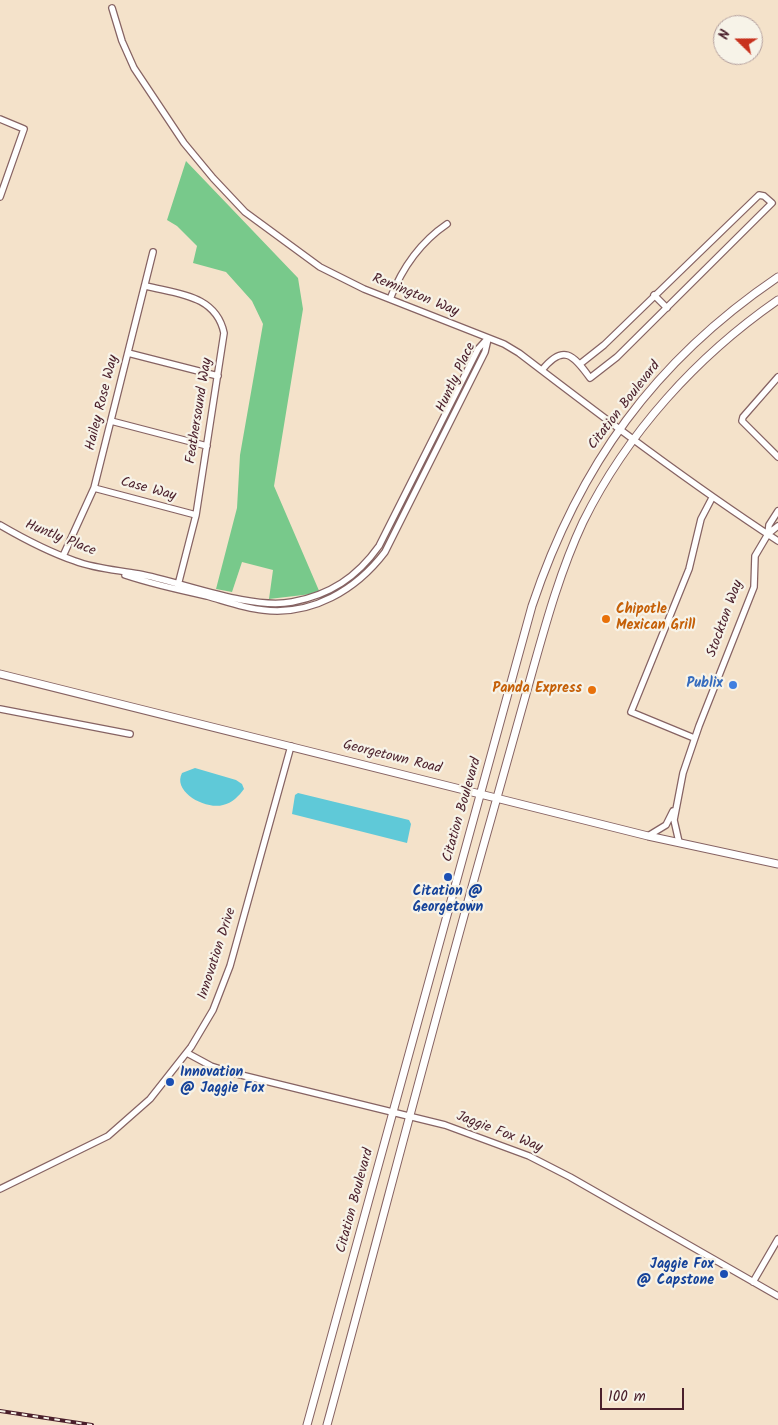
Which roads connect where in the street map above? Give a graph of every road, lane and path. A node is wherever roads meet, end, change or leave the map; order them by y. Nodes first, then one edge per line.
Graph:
1 (112, 8) dead end
2 (0, 120) edge
3 (0, 197) edge
4 (447, 224) dead end
5 (153, 252) dead end
6 (778, 277) edge
7 (146, 286) junction
8 (654, 296) junction
9 (390, 300) junction
10 (778, 300) edge
11 (667, 308) junction
12 (488, 338) junction
13 (128, 353) junction
14 (580, 364) junction
15 (542, 370) junction
16 (218, 376) junction
17 (778, 377) edge
18 (111, 421) junction
19 (619, 430) junction
20 (633, 439) junction
21 (207, 446) junction
22 (778, 457) edge
23 (94, 488) junction
24 (712, 498) junction
25 (778, 511) edge
26 (196, 515) junction
27 (0, 525) edge
28 (778, 526) edge
29 (768, 534) junction
30 (778, 540) edge
31 (63, 556) junction
32 (177, 586) junction
33 (0, 674) edge
34 (0, 709) edge
35 (130, 734) dead end
36 (694, 738) junction
37 (291, 746) junction
38 (480, 794) junction
39 (497, 798) junction
40 (677, 799) junction
41 (648, 836) junction
42 (679, 842) junction
43 (778, 864) edge
44 (187, 1053) junction
45 (393, 1112) junction
46 (411, 1116) junction
47 (0, 1189) edge
48 (778, 1239) edge
49 (753, 1282) junction
50 (778, 1296) edge
51 (307, 1425) edge
52 (327, 1425) edge

1 - 9 street, Remington Way
2 - 3 street
4 - 9 street
5 - 7 street, Hailey Rose Way
6 - 19 main road, Citation Boulevard
7 - 13 street, Hailey Rose Way
7 - 16 street, Feathersound Way
8 - 11 street
8 - 11 street
8 - 14 street
9 - 12 street, Remington Way
10 - 20 main road, Citation Boulevard
11 - 14 street
12 - 15 street, Remington Way
12 - 32 street, Huntly Place
13 - 16 street
13 - 18 street, Hailey Rose Way
14 - 15 street
15 - 19 street, Remington Way
16 - 21 street, Feathersound Way
17 - 22 street
18 - 21 street
18 - 23 street, Hailey Rose Way
19 - 20 street, Remington Way
19 - 38 main road, Citation Boulevard
20 - 24 street, Remington Way
20 - 39 main road, Citation Boulevard
21 - 26 street, Feathersound Way
23 - 26 street, Case Way
23 - 31 street, Hailey Rose Way
24 - 29 street, Remington Way
24 - 36 street
25 - 29 street, Stockton Way
26 - 32 street, Feathersound Way
27 - 31 street, Huntly Place
28 - 29 street, Stockton Way
29 - 30 street, Remington Way
29 - 36 street, Stockton Way
31 - 32 street, Huntly Place
33 - 37 main road, Georgetown Road
34 - 35 street
36 - 40 street, Stockton Way
37 - 38 main road, Georgetown Road
37 - 44 street, Innovation Drive
38 - 39 main road, Georgetown Road
38 - 45 main road, Citation Boulevard
39 - 41 main road, Georgetown Road
39 - 46 main road, Citation Boulevard
40 - 41 street, Stockton Way
40 - 42 street, Stockton Way
41 - 42 main road, Georgetown Road
42 - 43 main road, Georgetown Road
44 - 45 street, Jaggie Fox Way
44 - 47 street, Innovation Drive
45 - 46 street, Jaggie Fox Way
45 - 51 main road, Citation Boulevard
46 - 49 street, Jaggie Fox Way
46 - 52 main road, Citation Boulevard
48 - 49 street
49 - 50 street, Jaggie Fox Way

